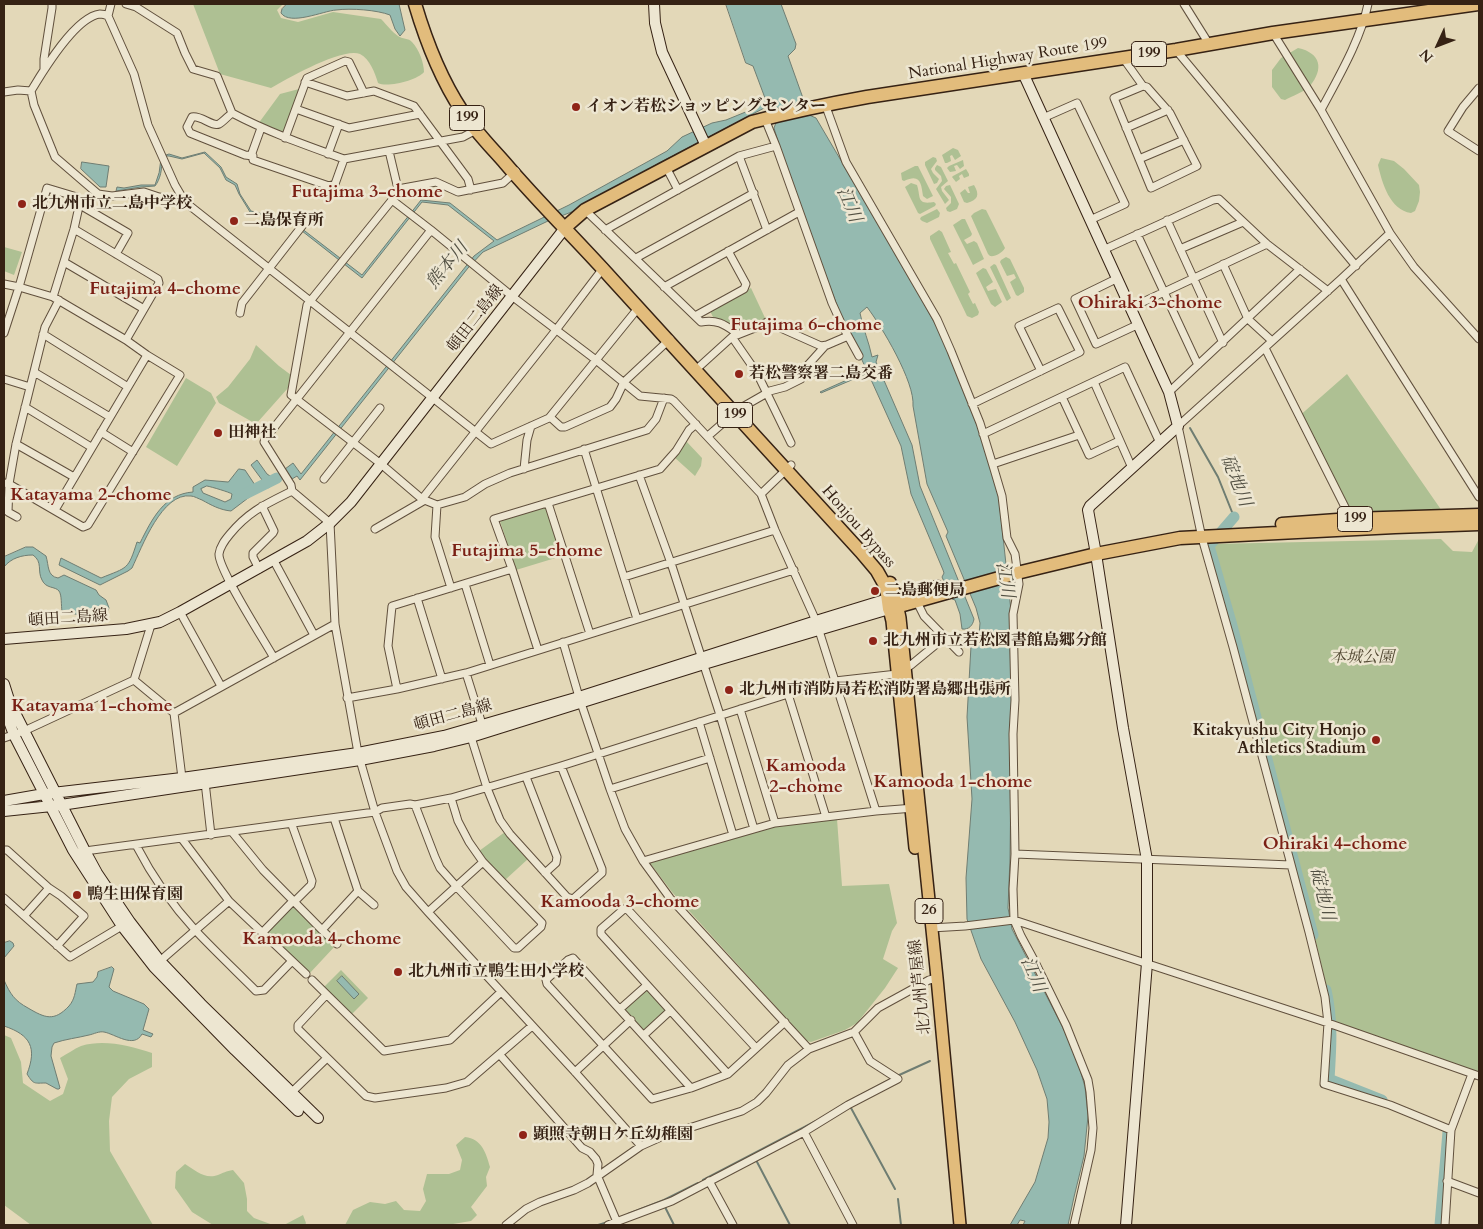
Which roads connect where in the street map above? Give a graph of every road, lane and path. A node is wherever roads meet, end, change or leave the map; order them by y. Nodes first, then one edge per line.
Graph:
1 (52, 4) edge
2 (111, 4) edge
3 (126, 4) edge
4 (415, 4) edge
5 (424, 4) edge
6 (654, 4) edge
7 (1184, 4) edge
8 (1368, 4) edge
9 (1478, 4) edge
10 (108, 16) junction
11 (1364, 21) junction
12 (1272, 33) junction
13 (1209, 44) junction
14 (1176, 50) junction
15 (1123, 58) junction
16 (44, 69) junction
17 (1023, 74) junction
18 (305, 82) junction
19 (1143, 86) junction
20 (1479, 88) edge
21 (31, 91) junction
22 (4, 92) edge
23 (364, 93) junction
24 (822, 105) junction
25 (296, 109) junction
26 (1168, 110) junction
27 (1321, 110) junction
28 (232, 113) junction
29 (420, 114) junction
30 (767, 118) junction
31 (1043, 118) junction
32 (339, 124) junction
33 (261, 128) junction
34 (1126, 128) junction
35 (476, 130) junction
36 (285, 138) junction
37 (1184, 140) junction
38 (440, 141) junction
39 (706, 146) junction
40 (776, 146) junction
41 (389, 151) junction
42 (1479, 151) edge
43 (328, 154) junction
44 (252, 156) junction
45 (739, 156) junction
46 (1139, 158) junction
47 (344, 159) junction
48 (666, 167) junction
49 (516, 171) junction
50 (398, 189) junction
51 (471, 190) junction
52 (678, 190) junction
53 (754, 193) junction
54 (392, 200) junction
55 (185, 202) junction
56 (80, 205) junction
57 (585, 210) junction
58 (799, 212) junction
59 (560, 218) junction
60 (1090, 220) junction
61 (1167, 220) junction
62 (306, 221) dead end
63 (1243, 222) junction
64 (74, 229) junction
65 (431, 230) junction
66 (606, 230) junction
67 (767, 230) junction
68 (1390, 233) junction
69 (1137, 234) junction
70 (1267, 244) junction
71 (1180, 249) junction
72 (1103, 250) junction
73 (728, 251) junction
74 (116, 254) junction
75 (636, 258) junction
76 (64, 262) junction
77 (1223, 264) junction
78 (1356, 266) junction
79 (605, 267) junction
80 (269, 268) junction
81 (1300, 269) junction
82 (1116, 279) junction
83 (1194, 279) junction
84 (1341, 279) junction
85 (4, 284) edge
86 (20, 287) junction
87 (664, 287) junction
88 (1328, 291) junction
89 (1164, 292) junction
90 (513, 297) junction
91 (56, 299) junction
92 (310, 302) junction
93 (640, 306) junction
94 (1130, 308) junction
95 (144, 310) junction
96 (240, 313) dead end
97 (695, 316) junction
98 (1248, 319) junction
99 (1138, 325) junction
100 (556, 330) junction
101 (4, 333) edge
102 (349, 333) junction
103 (43, 334) junction
104 (735, 335) junction
105 (848, 336) junction
106 (671, 339) junction
107 (1479, 339) edge
108 (126, 340) junction
109 (1272, 341) junction
110 (1223, 343) junction
111 (825, 346) junction
112 (1265, 348) junction
113 (147, 355) junction
114 (859, 356) dead end
115 (596, 360) junction
116 (700, 366) junction
117 (1198, 366) junction
118 (1041, 371) junction
119 (34, 372) junction
120 (4, 379) edge
121 (624, 382) junction
122 (1094, 382) junction
123 (30, 386) junction
124 (128, 387) junction
125 (766, 392) junction
126 (1169, 392) junction
127 (1062, 397) junction
128 (433, 398) junction
129 (664, 398) junction
130 (297, 399) junction
131 (972, 404) junction
132 (25, 407) junction
133 (380, 408) dead end
134 (737, 411) junction
135 (110, 417) junction
136 (550, 417) junction
137 (696, 424) junction
138 (531, 426) junction
139 (1178, 426) junction
140 (101, 432) junction
141 (475, 432) junction
142 (983, 434) junction
143 (1079, 435) junction
144 (708, 436) junction
145 (1119, 441) junction
146 (353, 443) junction
147 (791, 443) dead end
148 (1160, 443) junction
149 (16, 444) junction
150 (92, 447) junction
151 (584, 449) junction
152 (133, 452) junction
153 (381, 464) junction
154 (993, 464) junction
155 (789, 468) junction
156 (1132, 468) junction
157 (524, 469) junction
158 (639, 475) junction
159 (74, 477) junction
160 (324, 479) dead end
161 (7, 484) edge
162 (596, 488) junction
163 (292, 492) junction
164 (761, 494) junction
165 (1479, 497) edge
166 (423, 499) junction
167 (548, 503) junction
168 (437, 505) junction
169 (262, 506) junction
170 (55, 510) junction
171 (1479, 515) edge
172 (17, 517) dead end
173 (1351, 519) junction
174 (330, 523) junction
175 (1479, 524) edge
176 (375, 529) dead end
177 (775, 530) junction
178 (1232, 532) junction
179 (1201, 534) junction
180 (1096, 551) junction
181 (274, 561) junction
182 (671, 563) junction
183 (1016, 568) junction
184 (259, 569) junction
185 (512, 569) junction
186 (794, 570) junction
187 (624, 577) junction
188 (231, 583) junction
189 (465, 584) junction
190 (451, 588) junction
191 (915, 597) junction
192 (417, 598) junction
193 (893, 603) junction
194 (684, 604) junction
195 (180, 612) junction
196 (637, 619) junction
197 (335, 624) junction
198 (151, 625) junction
199 (818, 625) junction
200 (590, 634) junction
201 (314, 635) junction
202 (945, 637) junction
203 (4, 639) edge
204 (563, 642) junction
205 (538, 650) junction
206 (959, 652) dead end
207 (274, 658) junction
208 (702, 660) junction
209 (490, 666) junction
210 (901, 671) junction
211 (466, 673) junction
212 (442, 679) junction
213 (134, 680) junction
214 (835, 681) junction
215 (4, 684) edge
216 (221, 686) junction
217 (397, 690) junction
218 (788, 694) junction
219 (347, 698) junction
220 (580, 700) junction
221 (4, 708) edge
222 (740, 709) junction
223 (174, 713) junction
224 (720, 715) junction
225 (699, 722) junction
226 (482, 724) junction
227 (19, 733) junction
228 (471, 737) junction
229 (4, 738) edge
230 (598, 754) junction
231 (359, 757) junction
232 (710, 758) junction
233 (562, 766) junction
234 (526, 776) junction
235 (182, 778) junction
236 (205, 782) junction
237 (487, 788) junction
238 (610, 789) junction
239 (44, 794) junction
240 (55, 794) junction
241 (451, 798) junction
242 (4, 801) edge
243 (49, 805) junction
244 (61, 805) junction
245 (415, 805) junction
246 (915, 808) junction
247 (4, 811) edge
248 (876, 811) junction
249 (375, 812) junction
250 (826, 817) junction
251 (334, 818) junction
252 (775, 823) junction
253 (292, 824) junction
254 (754, 830) junction
255 (232, 832) junction
256 (211, 835) junction
257 (733, 835) junction
258 (182, 839) junction
259 (136, 845) junction
260 (4, 850) edge
261 (85, 851) junction
262 (1015, 854) junction
263 (1147, 860) junction
264 (643, 861) junction
265 (483, 862) junction
266 (1291, 866) junction
267 (545, 873) junction
268 (456, 886) junction
269 (49, 888) junction
270 (358, 891) junction
271 (4, 898) edge
272 (293, 901) junction
273 (229, 902) junction
274 (374, 905) dead end
275 (428, 912) junction
276 (24, 916) junction
277 (1014, 920) junction
278 (122, 926) junction
279 (931, 928) junction
280 (196, 930) junction
281 (322, 930) junction
282 (262, 933) junction
283 (337, 944) dead end
284 (57, 946) junction
285 (160, 961) junction
286 (292, 961) junction
287 (1147, 963) junction
288 (306, 974) dead end
289 (933, 979) junction
290 (312, 980) dead end
291 (647, 985) junction
292 (501, 992) junction
293 (326, 995) junction
294 (620, 1009) junction
295 (670, 1011) junction
296 (631, 1020) junction
297 (785, 1022) junction
298 (1328, 1023) junction
299 (532, 1026) junction
300 (854, 1032) junction
301 (644, 1035) junction
302 (602, 1046) junction
303 (756, 1048) junction
304 (809, 1049) junction
305 (500, 1055) junction
306 (327, 1058) junction
307 (575, 1072) junction
308 (728, 1074) junction
309 (1476, 1075) edge
310 (692, 1088) junction
311 (291, 1093) junction
312 (298, 1111) dead end
313 (318, 1118) dead end
314 (1452, 1130) junction
315 (804, 1132) junction
316 (641, 1146) junction
317 (598, 1175) junction
318 (709, 1181) junction
319 (1448, 1182) junction
320 (1479, 1193) edge
321 (617, 1222) junction
322 (506, 1225) edge
323 (608, 1225) edge
324 (733, 1225) edge
325 (853, 1225) edge
326 (953, 1225) edge
327 (960, 1225) edge
328 (1074, 1225) edge
329 (1126, 1225) edge
330 (1445, 1225) edge

1 - 16 street
2 - 10 street
3 - 28 street
4 - 35 highway, 199
5 - 49 highway, 199
6 - 39 street
7 - 13 street
8 - 11 street
9 - 11 highway, National Highway Route 199 / 199
10 - 16 street
10 - 55 street
11 - 12 highway, National Highway Route 199 / 199
11 - 27 street
12 - 13 highway, National Highway Route 199 / 199
12 - 27 street
13 - 14 highway, National Highway Route 199 / 199
14 - 15 highway, National Highway Route 199 / 199
14 - 78 street
15 - 17 highway, National Highway Route 199 / 199
15 - 19 street
16 - 21 street
17 - 24 highway, National Highway Route 199 / 199
17 - 31 street
18 - 23 street
18 - 23 street
18 - 25 street
19 - 26 street
19 - 34 street
20 - 42 street
21 - 22 street
21 - 55 street
23 - 29 street
24 - 30 highway, National Highway Route 199 / 199
24 - 131 street
25 - 32 street
25 - 36 street
26 - 34 street
26 - 37 street
27 - 68 street
28 - 33 street
28 - 44 street
29 - 32 street
29 - 38 street
30 - 39 highway, National Highway Route 199 / 199
30 - 40 street
31 - 60 street
31 - 60 street
32 - 43 street
33 - 36 street
33 - 44 street
34 - 46 street
35 - 38 street
35 - 49 highway, 199
36 - 43 street
37 - 46 street
37 - 46 street
38 - 41 street
38 - 51 street
39 - 48 highway, National Highway Route 199 / 199
40 - 45 street
40 - 58 street
41 - 47 street
41 - 50 street
43 - 47 street
44 - 47 street
45 - 52 street
45 - 53 street
48 - 52 street
48 - 57 highway, National Highway Route 199 / 199
49 - 51 street
49 - 59 highway, 199
50 - 51 street
50 - 54 street
52 - 66 street
53 - 67 street
53 - 75 street
54 - 65 street
54 - 92 street
55 - 80 street
56 - 64 street
56 - 74 street
56 - 86 street
57 - 59 highway, National Highway Route 199 / 199
57 - 66 street
58 - 67 street
58 - 105 street
59 - 79 highway, Honjou Bypass / 199
59 - 90 street, 頓田二島線
60 - 72 street
61 - 63 street
61 - 69 street
61 - 71 street
62 - 80 street
63 - 70 street
63 - 71 street
64 - 74 street
64 - 76 street
65 - 90 street
65 - 102 street
66 - 75 street
67 - 73 street
68 - 78 street
68 - 107 street
69 - 72 street
69 - 89 street
70 - 77 street
70 - 81 street
71 - 83 street
72 - 82 street
73 - 87 street
73 - 97 street
74 - 95 street
75 - 87 street
76 - 91 street
76 - 95 street
77 - 83 street
77 - 98 street
78 - 84 street
79 - 93 highway, Honjou Bypass / 199
79 - 100 street
80 - 92 street
80 - 96 street
81 - 88 street
81 - 98 street
82 - 94 street
82 - 99 street
83 - 89 street
83 - 110 street
84 - 88 street
84 - 165 street
85 - 86 street
86 - 91 street
86 - 101 street
87 - 97 street
88 - 109 street
89 - 94 street
89 - 117 street
90 - 100 street
90 - 128 street, 頓田二島線
91 - 103 street
91 - 108 street
92 - 102 street
92 - 130 street
93 - 106 highway, Honjou Bypass / 199
93 - 115 street
94 - 99 street
95 - 108 street
97 - 104 street
98 - 109 street
98 - 110 street
99 - 126 street
100 - 115 street
100 - 141 street
102 - 128 street
102 - 130 street
103 - 119 street
103 - 124 street
104 - 111 street
104 - 116 street
104 - 125 street
105 - 111 street
105 - 114 street
106 - 116 highway, Honjou Bypass / 199
106 - 121 street
106 - 134 highway, Honjou Bypass / 199
108 - 113 street
109 - 112 street
110 - 117 street
111 - 125 street
112 - 139 street
112 - 173 street
113 - 124 street
113 - 152 street
115 - 121 street
115 - 136 street
116 - 134 highway, Honjou Bypass / 199
117 - 126 street
118 - 118 street
118 - 131 street
119 - 123 street
119 - 135 street
120 - 123 street
121 - 129 street
121 - 136 street
122 - 127 street
122 - 145 street
122 - 148 street
123 - 132 street
124 - 135 street
125 - 134 street
125 - 147 street
126 - 139 street
127 - 142 street
127 - 143 street
128 - 141 street
128 - 153 street, 頓田二島線
129 - 137 street
129 - 151 street
130 - 146 street
130 - 163 street
131 - 142 street
132 - 149 street
132 - 150 street
133 - 146 street
134 - 144 street
134 - 155 highway, Honjou Bypass / 199
135 - 140 street
136 - 138 street
137 - 144 street
137 - 158 street
138 - 141 street
138 - 157 street
139 - 148 street
139 - 179 street
140 - 150 street
140 - 152 street
141 - 166 street
142 - 154 street
143 - 145 street
143 - 154 street
144 - 164 street
145 - 156 street
146 - 153 street
146 - 160 street
148 - 156 street
149 - 159 street
149 - 161 street
150 - 159 street
151 - 157 street
151 - 162 street
152 - 170 street
153 - 166 street
153 - 174 street, 頓田二島線
154 - 183 street
155 - 164 street
155 - 193 highway, Honjou Bypass / 199
156 - 180 street
157 - 168 street
158 - 162 street
158 - 182 street
159 - 170 street
161 - 170 street
161 - 172 street
162 - 167 street
162 - 187 street
163 - 169 street
163 - 174 street
164 - 177 street
166 - 168 street
166 - 176 street
167 - 185 street
167 - 200 street
168 - 190 street
169 - 184 street
169 - 188 street
171 - 173 highway, 199
173 - 178 highway, 199
174 - 181 street, 頓田二島線
174 - 197 street
175 - 178 highway, 199
177 - 182 street
177 - 186 street
178 - 179 highway, 199
178 - 179 highway, 199
179 - 180 highway, 199
179 - 266 street
180 - 183 highway, 199
180 - 263 street
181 - 184 street, 頓田二島線
181 - 201 street
182 - 187 street
182 - 194 street
183 - 191 highway, 199
183 - 262 street
184 - 188 street, 頓田二島線
185 - 189 street
185 - 205 street
186 - 194 street
186 - 199 street
187 - 196 street
188 - 195 street, 頓田二島線
188 - 207 street
189 - 190 street
189 - 209 street
190 - 192 street
191 - 193 highway, 199
191 - 202 street
192 - 212 street
192 - 217 street
193 - 199 street, 頓田二島線
193 - 210 main road, 北九州芦屋線 / 26
194 - 196 street
194 - 208 street
195 - 198 street, 頓田二島線
195 - 216 street
196 - 200 street
197 - 201 street
197 - 219 street
198 - 203 street, 頓田二島線
198 - 213 street
199 - 208 street, 頓田二島線
199 - 214 street
200 - 204 street
201 - 207 street
202 - 206 street
202 - 210 street
204 - 205 street
204 - 220 street
205 - 209 street
207 - 216 street
208 - 220 street, 頓田二島線
208 - 224 street
209 - 211 street
210 - 214 street
210 - 246 main road, 北九州芦屋線 / 26
211 - 212 street
211 - 226 street
212 - 217 street
213 - 223 street
213 - 227 street
214 - 218 street
214 - 248 street
215 - 227 street
216 - 223 street
217 - 219 street
218 - 222 street
218 - 250 street
219 - 231 street
220 - 226 street, 頓田二島線
220 - 228 street, 頓田二島線
220 - 230 street
221 - 227 street
222 - 224 street
222 - 252 street
223 - 235 street
224 - 225 street
224 - 254 street
225 - 230 street
225 - 232 street
226 - 231 street, 頓田二島線
227 - 229 street
227 - 239 street
227 - 240 street
228 - 231 street, 頓田二島線
228 - 237 street
230 - 233 street
230 - 238 street
231 - 235 street, 頓田二島線
231 - 236 street, 頓田二島線
231 - 249 street
232 - 238 street
232 - 257 street
233 - 234 street
233 - 267 street
234 - 237 street
234 - 267 street
235 - 240 street, 頓田二島線
236 - 244 street, 頓田二島線
236 - 256 street
237 - 241 street
237 - 267 street
238 - 264 street
239 - 240 street, 頓田二島線
239 - 242 street, 頓田二島線
239 - 243 street
240 - 244 street
241 - 245 street
241 - 265 street
243 - 244 street, 頓田二島線
243 - 247 street, 頓田二島線
243 - 278 street
244 - 261 street
245 - 249 street
245 - 268 street
246 - 248 street
246 - 279 main road, 北九州芦屋線 / 26
246 - 289 main road, 北九州芦屋線 / 26
248 - 250 street
249 - 251 street
249 - 275 street
250 - 252 street
251 - 253 street
251 - 270 street
252 - 254 street
253 - 255 street
253 - 272 street
254 - 257 street
255 - 256 street
255 - 272 street
256 - 258 street
257 - 264 street
258 - 259 street
258 - 273 street
259 - 261 street
259 - 280 street
260 - 269 street
261 - 285 street
262 - 263 street
262 - 277 street
263 - 266 street
263 - 287 street
264 - 297 street
265 - 268 street
265 - 268 street
266 - 298 street
268 - 275 street
269 - 276 street
269 - 284 street
270 - 274 street
270 - 281 street
271 - 276 street
272 - 281 street
272 - 282 street
273 - 280 street
273 - 282 street
275 - 292 street
276 - 284 street
277 - 279 street
277 - 287 street
277 - 328 street
278 - 284 street
278 - 312 street
279 - 289 main road, 北九州芦屋線 / 26
280 - 285 street
280 - 286 street
281 - 283 street
282 - 286 street
285 - 311 street
286 - 288 street
287 - 298 street
287 - 329 street
289 - 300 street
289 - 326 main road, 北九州芦屋線 / 26
289 - 327 main road, 北九州芦屋線 / 26
290 - 293 street
291 - 294 street
291 - 295 street
291 - 303 street
292 - 293 street
292 - 299 street
293 - 306 street
294 - 296 street
294 - 302 street
295 - 301 street
295 - 308 street
296 - 301 street
296 - 302 street
297 - 303 street
297 - 304 street
298 - 309 street
298 - 314 street
299 - 305 street
299 - 307 street
300 - 304 street
300 - 315 street
301 - 310 street
302 - 307 street
302 - 310 street
303 - 308 street
304 - 316 street
305 - 306 street
305 - 317 street
306 - 311 street
307 - 316 street
308 - 310 street
309 - 314 street
311 - 313 street
314 - 319 street
315 - 318 street
315 - 325 street
316 - 317 street
317 - 321 street
317 - 322 street
318 - 321 street
318 - 324 street
319 - 320 street
319 - 330 street
321 - 323 street

